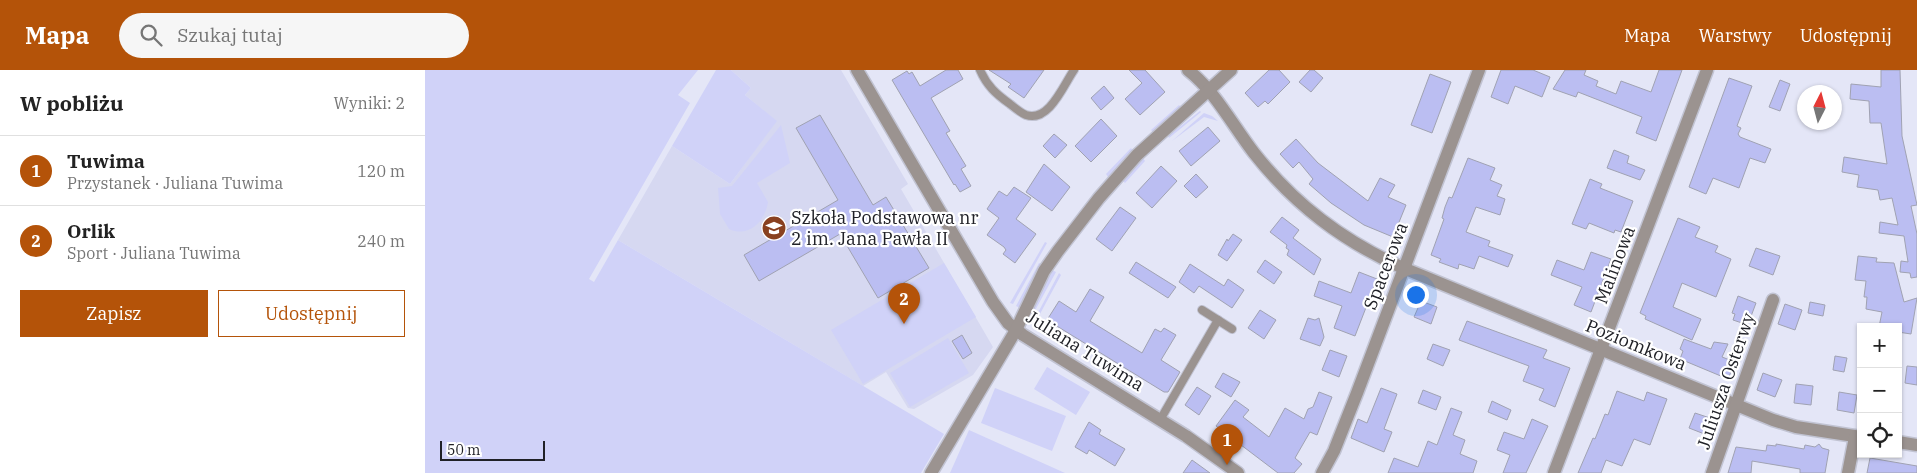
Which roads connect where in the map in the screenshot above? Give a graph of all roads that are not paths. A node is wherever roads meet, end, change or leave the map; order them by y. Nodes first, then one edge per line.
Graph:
1 (857, 70) edge
2 (980, 70) edge
3 (1074, 70) edge
4 (1188, 70) edge
5 (1231, 70) edge
6 (1479, 70) edge
7 (1707, 70) edge
8 (1208, 91) junction
9 (1403, 268) junction
10 (1773, 300) dead end
11 (1202, 310) dead end
12 (1218, 320) junction
13 (1232, 329) dead end
14 (1016, 330) junction
15 (1601, 350) junction
16 (1736, 405) junction
17 (1161, 420) junction
18 (1857, 437) edge
19 (1857, 441) edge
20 (1902, 443) edge
21 (1917, 445) edge
22 (931, 473) edge
23 (1238, 473) edge
24 (1322, 473) edge
25 (1554, 473) edge
26 (1712, 473) edge
27 (1848, 473) edge

1 - 14 street, Juliana Tuwima
2 - 3 lane
4 - 8 street, Poziomkowa
5 - 8 street
6 - 9 street, Spacerowa
7 - 15 street, Malinowa
8 - 9 street, Poziomkowa
8 - 14 street
9 - 15 street, Poziomkowa
9 - 24 street, Spacerowa
10 - 16 street, Juliusza Osterwy
11 - 12 lane
12 - 13 lane
12 - 17 lane
14 - 17 street, Juliana Tuwima
14 - 22 street
15 - 16 street, Poziomkowa
15 - 25 street, Malinowa
16 - 18 street, Poziomkowa
16 - 26 street, Juliusza Osterwy
17 - 23 street, Juliana Tuwima
19 - 27 street
20 - 21 street

